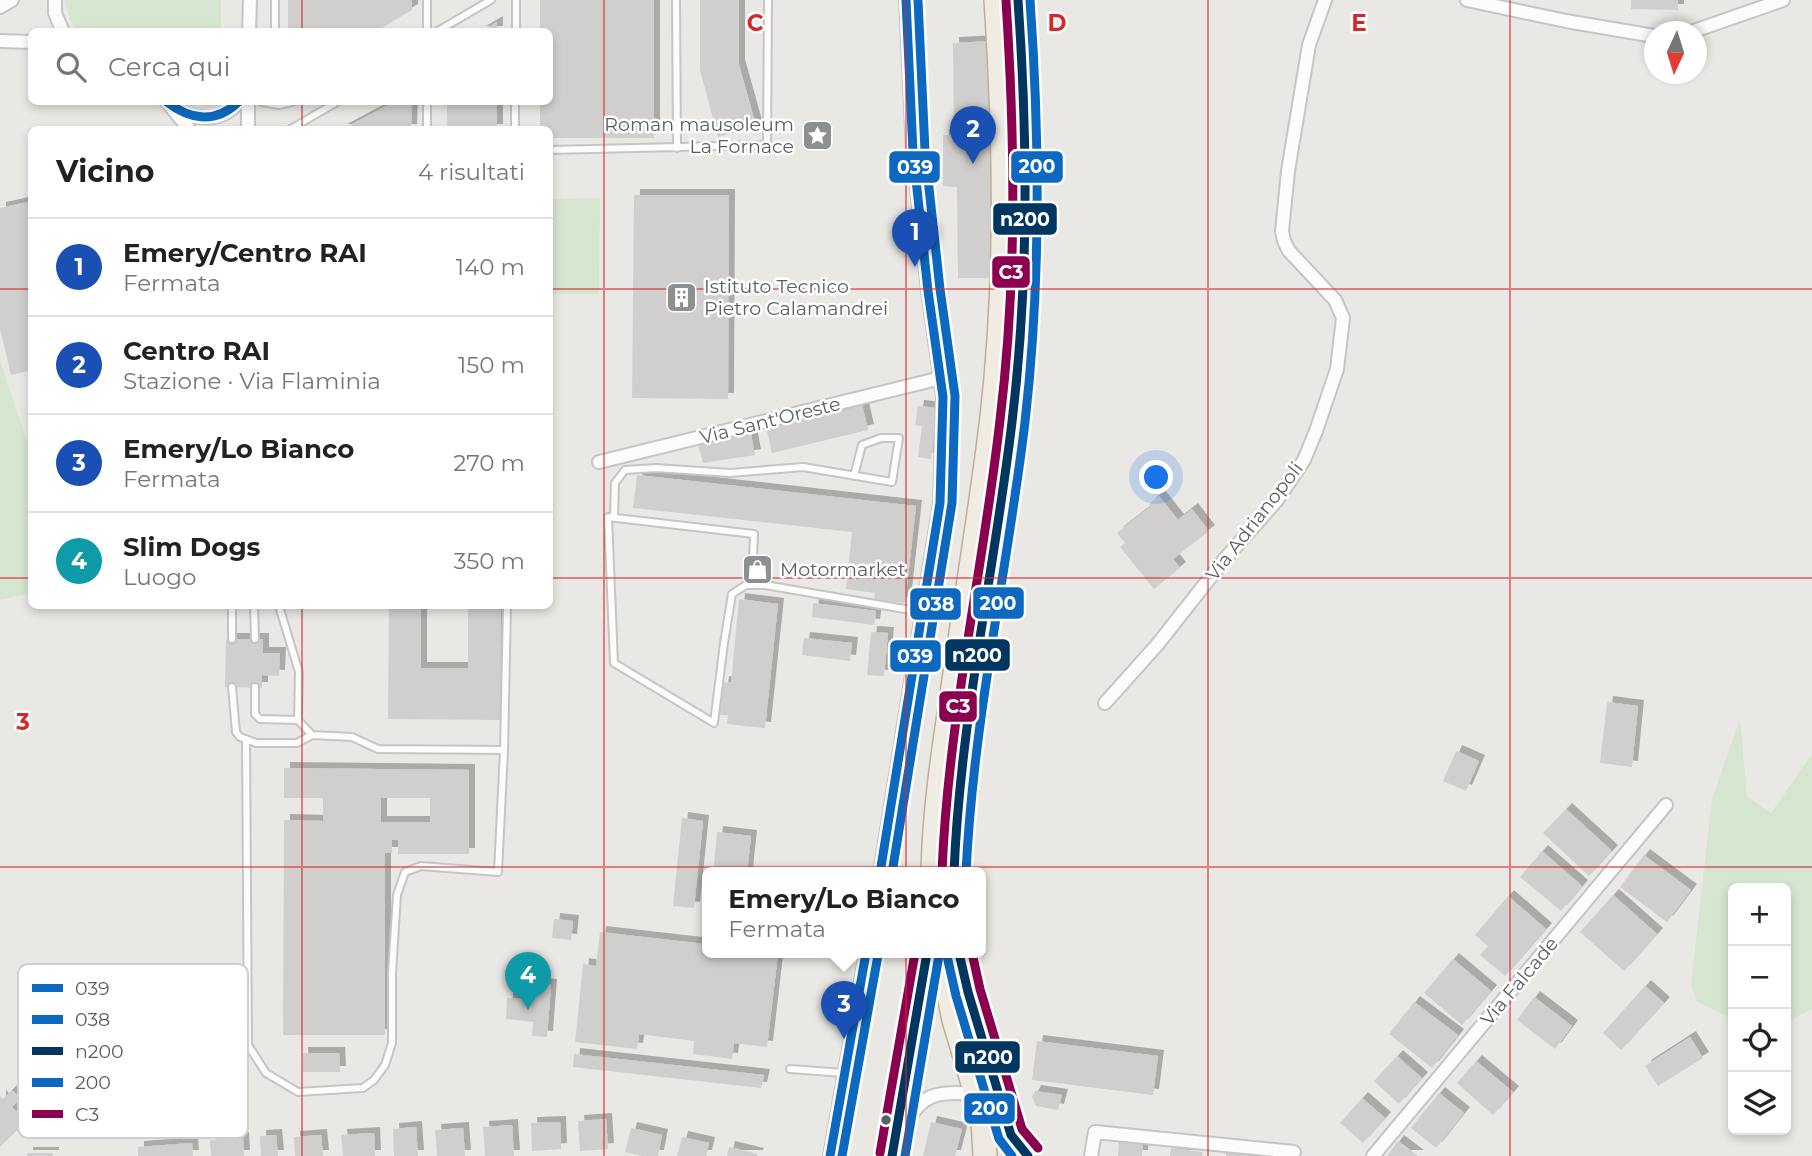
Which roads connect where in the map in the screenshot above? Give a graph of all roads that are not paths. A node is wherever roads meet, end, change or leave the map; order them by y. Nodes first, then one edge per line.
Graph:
1 (12, 0) edge
2 (55, 0) edge
3 (250, 0) edge
4 (275, 0) edge
5 (427, 0) edge
6 (491, 0) edge
7 (516, 0) edge
8 (676, 0) edge
9 (768, 0) edge
10 (906, 0) edge
11 (995, 0) edge
12 (1018, 0) edge
13 (1325, 0) edge
14 (1466, 0) edge
15 (1783, 0) edge
16 (0, 6) edge
17 (1707, 26) edge
18 (61, 28) edge
19 (249, 28) edge
20 (275, 28) edge
21 (427, 28) edge
22 (443, 28) edge
23 (516, 28) edge
24 (1644, 34) edge
25 (0, 41) edge
26 (28, 42) edge
27 (171, 105) edge
28 (234, 105) edge
29 (248, 105) edge
30 (332, 105) edge
31 (427, 105) edge
32 (515, 105) edge
33 (187, 126) edge
34 (247, 126) edge
35 (296, 126) edge
36 (427, 126) edge
37 (515, 126) edge
38 (677, 148) junction
39 (553, 150) edge
40 (941, 378) junction
41 (599, 462) dead end
42 (854, 475) junction
43 (614, 517) junction
44 (752, 585) junction
45 (232, 609) edge
46 (254, 609) edge
47 (280, 609) edge
48 (507, 609) edge
49 (922, 612) junction
50 (232, 639) dead end
51 (255, 639) dead end
52 (232, 687) dead end
53 (255, 687) dead end
54 (1105, 703) dead end
55 (298, 720) junction
56 (312, 736) junction
57 (246, 739) junction
58 (504, 750) junction
59 (1666, 805) dead end
60 (881, 867) edge
61 (932, 867) edge
62 (954, 867) edge
63 (865, 958) edge
64 (925, 958) edge
65 (940, 958) edge
66 (961, 958) edge
67 (247, 964) edge
68 (248, 1045) edge
69 (790, 1069) dead end
70 (846, 1073) junction
71 (976, 1094) junction
72 (983, 1119) junction
73 (895, 1146) edge
74 (1014, 1146) edge
75 (1294, 1152) dead end
76 (830, 1156) edge
77 (985, 1156) edge
78 (994, 1156) edge
79 (1028, 1156) edge
80 (1091, 1156) edge
81 (1373, 1156) edge

1 - 16 street
2 - 18 street
3 - 19 street
4 - 20 lane
5 - 21 lane
6 - 22 lane
7 - 23 lane
8 - 38 lane
9 - 38 lane
10 - 40 street
11 - 61 highway
12 - 62 highway
13 - 54 street, Via Adrianopoli
14 - 24 street
15 - 17 street
25 - 26 street
27 - 28 street
27 - 33 street
29 - 34 street
30 - 35 lane
31 - 36 lane
32 - 37 lane
38 - 39 lane
40 - 41 street, Via Sant'Oreste
40 - 49 street
42 - 42 lane
42 - 43 lane
43 - 44 lane
43 - 44 lane
44 - 49 lane
45 - 50 lane
46 - 51 lane
47 - 55 lane
48 - 58 lane
49 - 60 street
52 - 57 lane
53 - 55 lane
55 - 56 lane
56 - 57 lane
56 - 58 lane
57 - 67 lane
58 - 68 lane
59 - 81 street, Via Falcade
63 - 70 street
64 - 73 highway
65 - 71 highway
66 - 74 highway
69 - 70 lane
70 - 76 street
71 - 72 highway
71 - 73 street
72 - 77 highway
72 - 78 highway
74 - 79 highway
75 - 80 street

